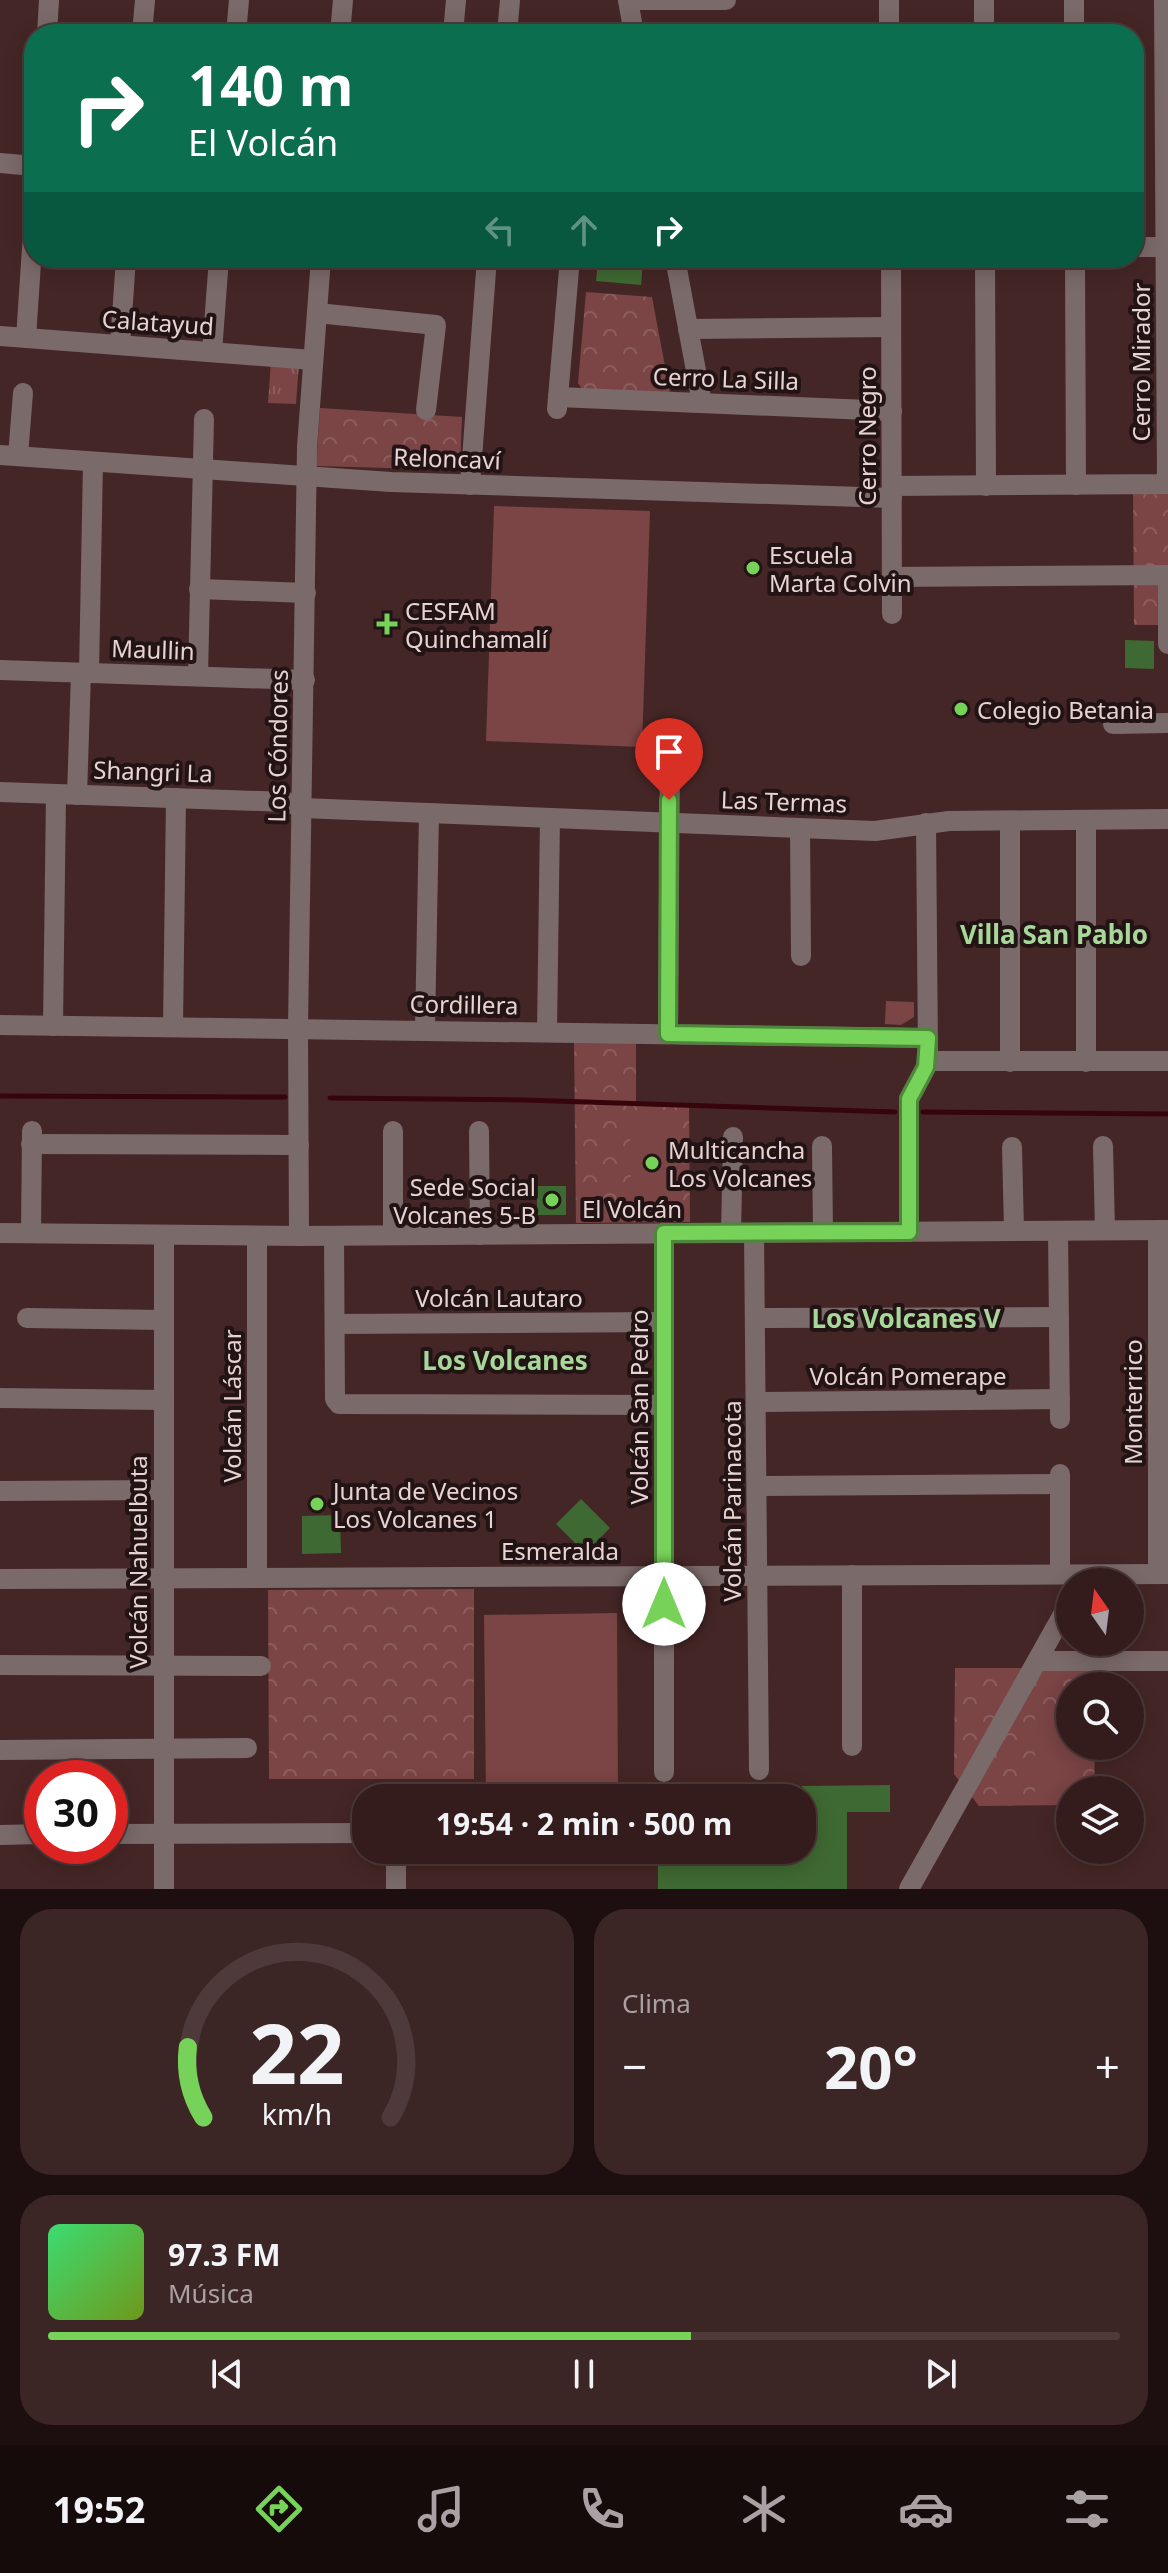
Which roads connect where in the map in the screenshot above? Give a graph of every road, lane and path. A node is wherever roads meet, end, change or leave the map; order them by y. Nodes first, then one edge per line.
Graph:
1 (49, 0) edge
2 (145, 0) edge
3 (239, 0) edge
4 (343, 0) edge
5 (456, 0) edge
6 (510, 0) edge
7 (628, 0) edge
8 (726, 0) edge
9 (889, 0) edge
10 (984, 0) edge
11 (1074, 0) edge
12 (1164, 0) edge
13 (48, 24) edge
14 (143, 24) edge
15 (237, 24) edge
16 (341, 24) edge
17 (454, 24) edge
18 (508, 24) edge
19 (632, 24) edge
20 (889, 24) edge
21 (984, 24) edge
22 (1074, 24) edge
23 (0, 163) edge
24 (24, 165) edge
25 (1144, 247) edge
26 (1167, 247) edge
27 (31, 268) edge
28 (125, 268) edge
29 (218, 268) edge
30 (320, 268) edge
31 (486, 268) edge
32 (569, 268) edge
33 (677, 268) edge
34 (891, 268) edge
35 (985, 268) edge
36 (1075, 268) edge
37 (317, 313) junction
38 (891, 327) junction
39 (688, 329) junction
40 (0, 336) edge
41 (26, 338) junction
42 (120, 345) junction
43 (212, 352) junction
44 (313, 360) junction
45 (23, 393) dead end
46 (702, 403) junction
47 (426, 410) dead end
48 (892, 411) junction
49 (204, 419) dead end
50 (9, 455) edge
51 (93, 462) junction
52 (201, 470) junction
53 (307, 478) junction
54 (1167, 484) edge
55 (470, 485) junction
56 (1076, 485) junction
57 (986, 486) junction
58 (892, 492) junction
59 (1168, 575) edge
60 (892, 577) junction
61 (199, 589) junction
62 (306, 593) junction
63 (892, 614) dead end
64 (1168, 644) edge
65 (0, 670) edge
66 (85, 673) junction
67 (198, 676) junction
68 (305, 680) junction
69 (1168, 723) edge
70 (1113, 724) dead end
71 (670, 753) dead end
72 (0, 792) edge
73 (56, 794) junction
74 (77, 795) junction
75 (176, 798) junction
76 (302, 808) junction
77 (429, 813) junction
78 (550, 818) junction
79 (1168, 819) edge
80 (1086, 820) junction
81 (1010, 821) junction
82 (669, 823) junction
83 (926, 823) junction
84 (800, 828) junction
85 (801, 956) dead end
86 (0, 1025) edge
87 (53, 1026) junction
88 (173, 1027) junction
89 (298, 1028) junction
90 (425, 1030) junction
91 (547, 1032) junction
92 (668, 1034) junction
93 (928, 1038) junction
94 (927, 1061) junction
95 (1168, 1061) edge
96 (1010, 1062) junction
97 (1086, 1062) junction
98 (393, 1131) dead end
99 (479, 1131) dead end
100 (733, 1137) dead end
101 (299, 1145) junction
102 (822, 1146) dead end
103 (1103, 1146) dead end
104 (1012, 1147) dead end
105 (1105, 1230) junction
106 (1163, 1230) edge
107 (1014, 1231) junction
108 (1058, 1231) junction
109 (823, 1232) junction
110 (909, 1232) junction
111 (0, 1233) edge
112 (31, 1233) junction
113 (664, 1233) junction
114 (731, 1233) junction
115 (754, 1233) junction
116 (164, 1235) junction
117 (393, 1235) junction
118 (480, 1235) junction
119 (257, 1236) junction
120 (299, 1236) junction
121 (334, 1236) junction
122 (1059, 1317) junction
123 (27, 1318) dead end
124 (755, 1318) junction
125 (164, 1320) junction
126 (664, 1322) junction
127 (335, 1324) junction
128 (0, 1398) edge
129 (163, 1400) junction
130 (756, 1402) junction
131 (664, 1405) junction
132 (757, 1486) junction
133 (163, 1490) junction
134 (0, 1491) edge
135 (1060, 1568) edge
136 (1056, 1574) edge
137 (1163, 1574) edge
138 (757, 1575) junction
139 (852, 1575) junction
140 (664, 1576) junction
141 (257, 1577) junction
142 (163, 1578) junction
143 (0, 1579) edge
144 (1056, 1627) edge
145 (1037, 1661) junction
146 (1168, 1661) edge
147 (0, 1665) edge
148 (163, 1665) junction
149 (261, 1666) dead end
150 (852, 1746) dead end
151 (247, 1748) dead end
152 (164, 1749) junction
153 (0, 1750) edge
154 (759, 1770) dead end
155 (664, 1772) dead end
156 (164, 1833) junction
157 (352, 1833) edge
158 (24, 1834) edge
159 (128, 1834) edge
160 (0, 1835) edge
161 (396, 1864) edge
162 (164, 1889) edge
163 (396, 1889) edge
164 (909, 1889) edge

1 - 13 street
2 - 14 street
3 - 15 street
4 - 16 street
5 - 17 street
6 - 18 street
7 - 8 street
7 - 19 street
9 - 20 street
10 - 21 street
11 - 22 street
12 - 26 street, Cerro Mirador
23 - 24 street
25 - 26 street
26 - 54 street, Cerro Mirador
27 - 41 street
28 - 42 street
29 - 43 street
30 - 37 street, Los Cóndores
31 - 55 street
32 - 46 street, Cerro La Silla
33 - 39 street
34 - 38 street, Cerro Negro
35 - 57 street
36 - 56 street
37 - 44 street, Los Cóndores
37 - 47 street
38 - 39 street
38 - 48 street, Cerro Negro
39 - 46 street
40 - 41 street, Calatayud
41 - 42 street, Calatayud
42 - 43 street, Calatayud
43 - 44 street, Calatayud
44 - 53 street, Los Cóndores
45 - 50 street
46 - 48 street, Cerro La Silla
48 - 58 street, Cerro Negro
49 - 52 street
50 - 51 street, Reloncaví
51 - 52 street, Reloncaví
51 - 66 street
52 - 53 street, Reloncaví
52 - 61 street
53 - 55 street, Reloncaví
53 - 62 street, Los Cóndores
54 - 56 street, Reloncaví
55 - 58 street, Reloncaví
56 - 57 street, Reloncaví
57 - 58 street, Reloncaví
58 - 60 street, Cerro Negro
59 - 60 street
59 - 64 street
60 - 63 street, Cerro Negro
61 - 62 street
61 - 67 street
62 - 68 street, Los Cóndores
65 - 66 street, Maullin
66 - 67 street, Maullin
66 - 74 street
67 - 68 street, Maullin
68 - 76 street, Los Cóndores
69 - 70 street
71 - 82 street
72 - 73 street, Shangri La
73 - 74 street, Shangri La
73 - 87 street
74 - 75 street, Shangri La
75 - 76 street, Shangri La
75 - 88 street
76 - 77 street, Las Termas
76 - 89 street, Los Cóndores
77 - 78 street, Las Termas
77 - 90 street
78 - 82 street, Las Termas
78 - 91 street
79 - 80 street, Las Termas
80 - 81 street, Las Termas
80 - 97 street
81 - 83 street, Las Termas
81 - 96 street
82 - 84 street, Las Termas
82 - 92 street
83 - 84 street, Las Termas
83 - 93 street
84 - 85 street
86 - 87 street, Cordillera
87 - 88 street, Cordillera
88 - 89 street, Cordillera
89 - 90 street, Cordillera
89 - 101 street, Los Cóndores
90 - 91 street, Cordillera
91 - 92 street, Cordillera
92 - 93 street, Cordillera
93 - 94 street
94 - 96 street
94 - 110 street
95 - 97 street
96 - 97 street
98 - 117 street
99 - 118 street
100 - 114 street
101 - 112 street
101 - 120 street, Los Cóndores
102 - 109 street
103 - 105 street
104 - 107 street
105 - 106 street, El Volcán
105 - 108 street, El Volcán
106 - 137 street, Monterrico
107 - 108 street, El Volcán
107 - 110 street, El Volcán
108 - 122 street
109 - 110 street, El Volcán
109 - 115 street, El Volcán
111 - 112 street, El Volcán
112 - 116 street, El Volcán
113 - 114 street, El Volcán
113 - 118 street, El Volcán
113 - 126 street, Volcán San Pedro
114 - 115 street, El Volcán
115 - 124 street, Volcán Parinacota
116 - 119 street, El Volcán
116 - 125 street, Volcán Nahuelbuta
117 - 118 street, El Volcán
117 - 121 street, El Volcán
119 - 120 street, El Volcán
119 - 141 street, Volcán Láscar
120 - 121 street, El Volcán
121 - 127 street
122 - 124 street
122 - 130 street, Volcán Pomerape
123 - 125 street
124 - 130 street, Volcán Parinacota
125 - 129 street, Volcán Nahuelbuta
126 - 127 street, Volcán Lautaro
126 - 131 street, Volcán San Pedro
127 - 131 street
128 - 129 street
129 - 133 street, Volcán Nahuelbuta
130 - 132 street, Volcán Parinacota
131 - 140 street, Volcán San Pedro
132 - 135 street
132 - 138 street, Volcán Parinacota
133 - 134 street
133 - 142 street, Volcán Nahuelbuta
136 - 139 street, Esmeralda
138 - 139 street, Esmeralda
138 - 140 street, Esmeralda
138 - 154 street, Volcán Parinacota
139 - 150 street
140 - 141 street, Esmeralda
140 - 155 street, Volcán San Pedro
141 - 142 street, Esmeralda
142 - 143 street, Esmeralda
142 - 148 street, Volcán Nahuelbuta
144 - 145 street
145 - 146 street
145 - 164 street
147 - 148 street
148 - 149 street
148 - 152 street, Volcán Nahuelbuta
151 - 152 street
152 - 153 street
152 - 156 street, Volcán Nahuelbuta
156 - 157 street
156 - 159 street
156 - 162 street, Volcán Nahuelbuta
158 - 160 street
161 - 163 street

